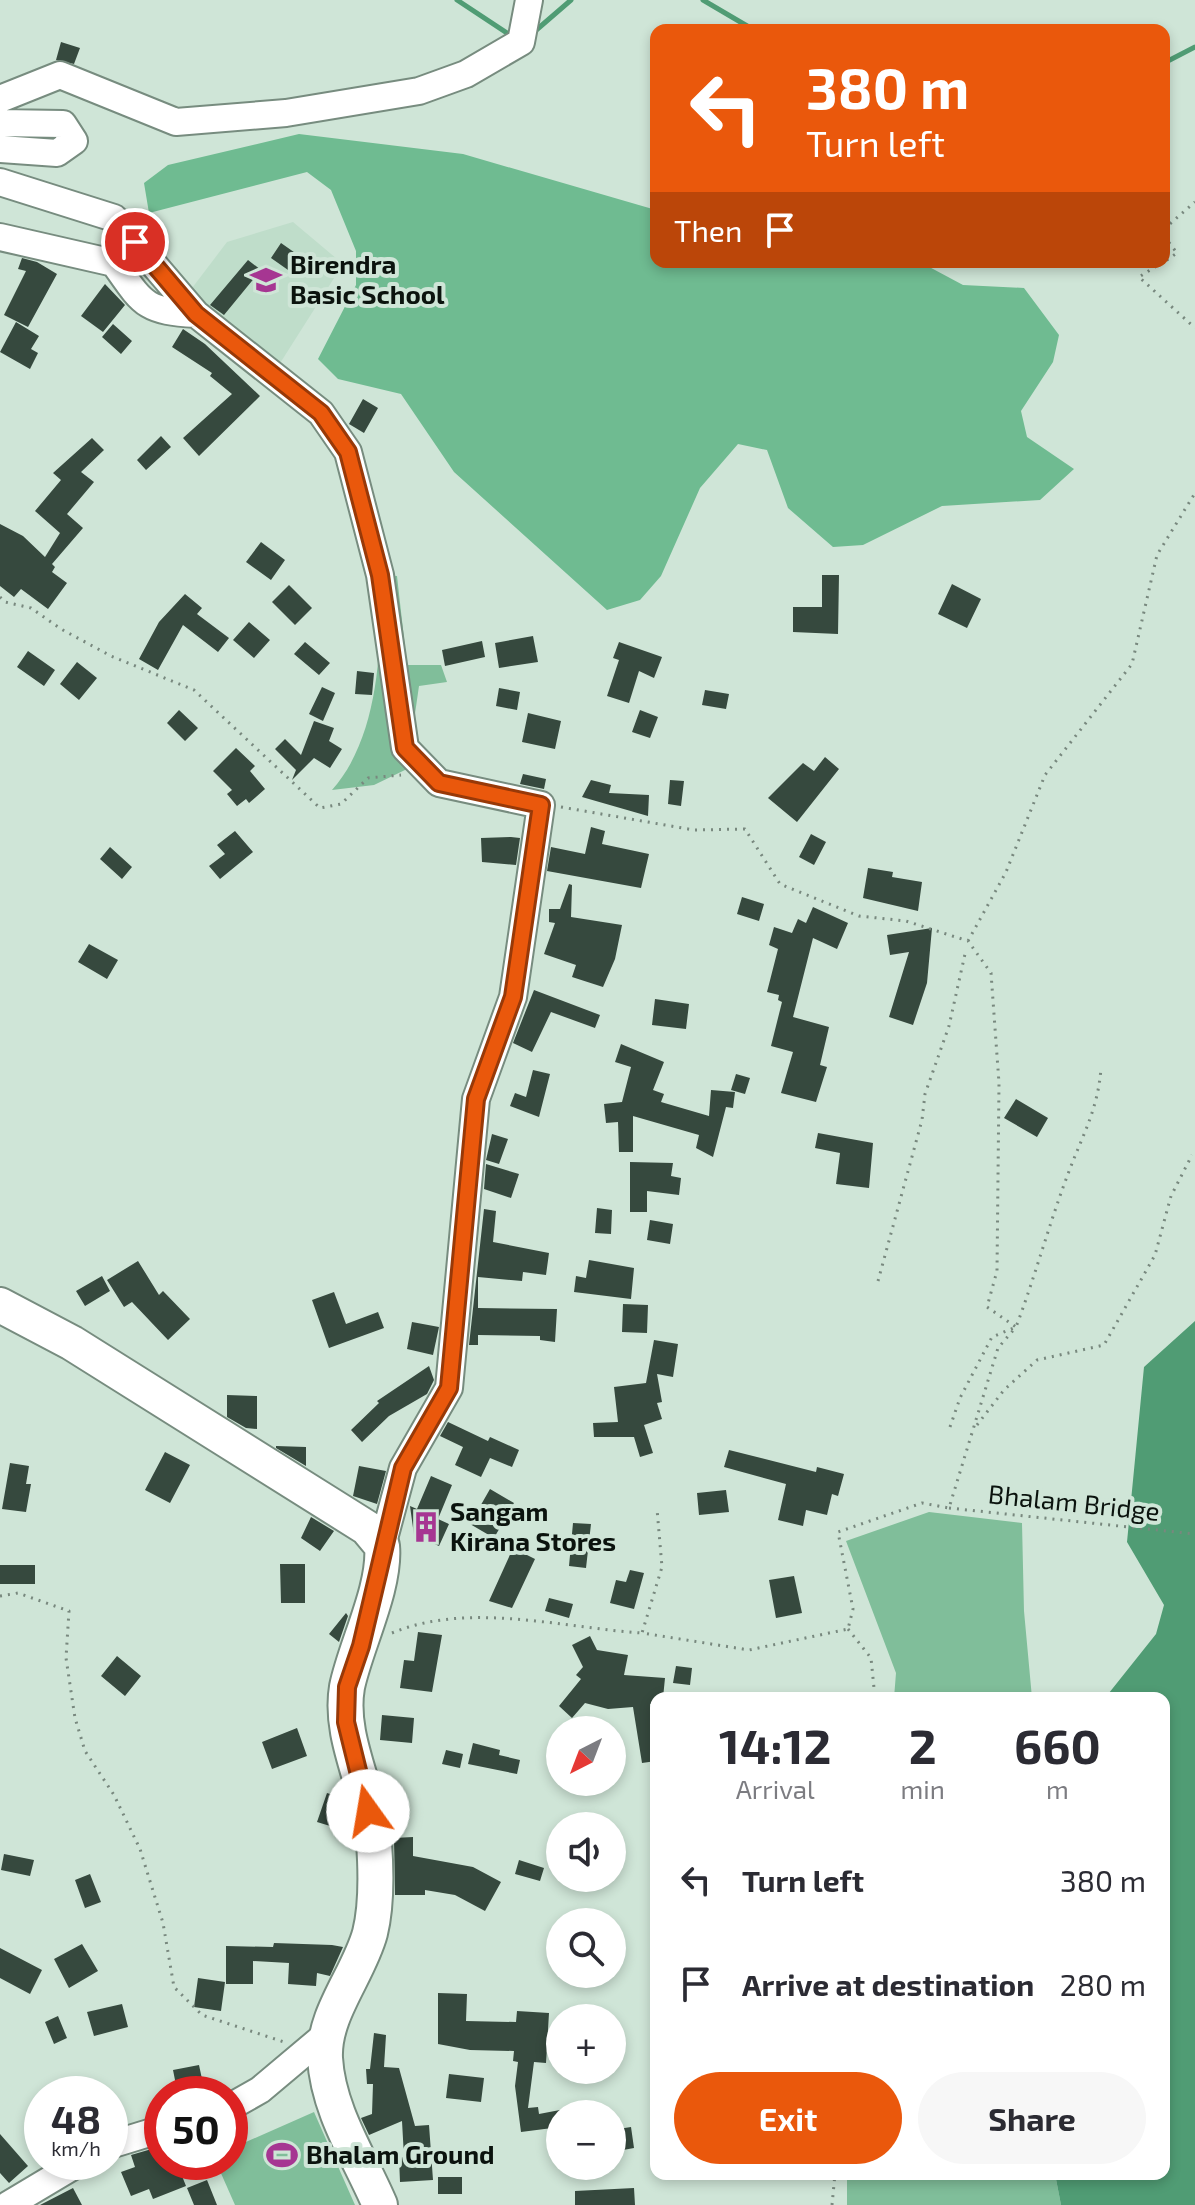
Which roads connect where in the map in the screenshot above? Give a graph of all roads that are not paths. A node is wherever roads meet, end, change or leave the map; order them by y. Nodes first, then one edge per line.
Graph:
1 (529, 0) edge
2 (0, 99) edge
3 (0, 123) edge
4 (0, 149) edge
5 (0, 182) edge
6 (0, 237) edge
7 (196, 314) junction
8 (0, 1305) edge
9 (382, 1546) junction
10 (319, 2041) junction
11 (248, 2097) edge
12 (50, 2180) edge
13 (8, 2205) edge
14 (380, 2205) edge

1 - 2 street
3 - 4 street
5 - 7 street
6 - 7 street
7 - 9 street
8 - 9 main road
9 - 10 main road
10 - 11 street
10 - 14 main road
12 - 13 street

